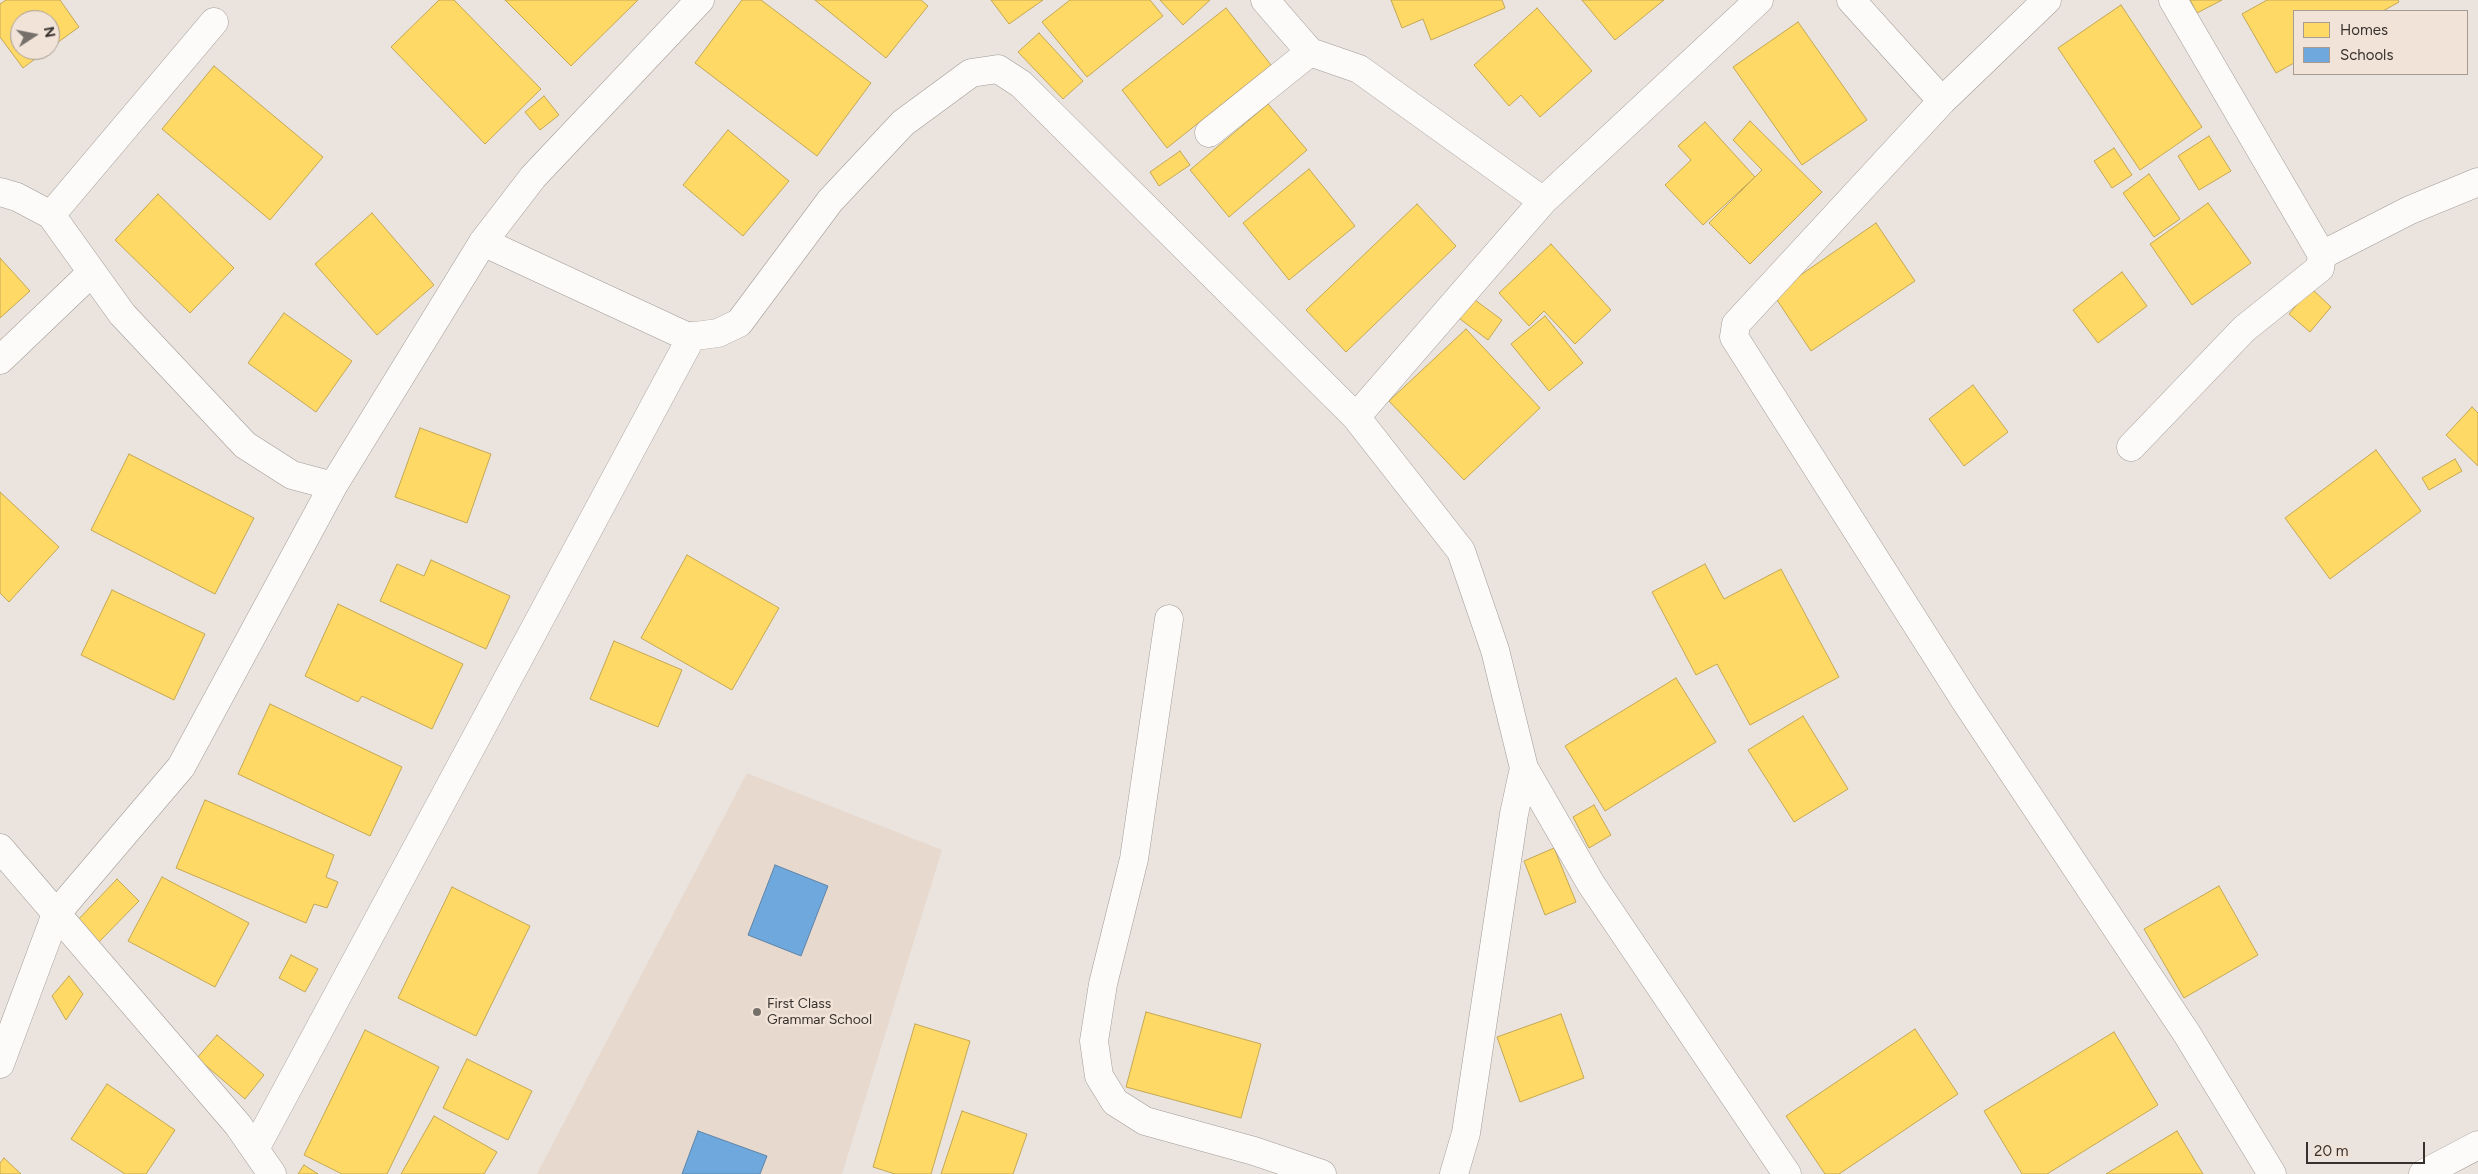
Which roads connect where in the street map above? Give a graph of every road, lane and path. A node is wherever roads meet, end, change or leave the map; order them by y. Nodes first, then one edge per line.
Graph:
1 (700, 0) edge
2 (1265, 0) edge
3 (1759, 0) edge
4 (1851, 0) edge
5 (2047, 0) edge
6 (2173, 0) edge
7 (214, 22) dead end
8 (1310, 52) junction
9 (1942, 102) junction
10 (1209, 133) dead end
11 (2478, 182) edge
12 (0, 192) edge
13 (1544, 201) junction
14 (51, 215) junction
15 (483, 242) junction
16 (2322, 255) junction
17 (91, 274) junction
18 (692, 336) junction
19 (0, 360) edge
20 (1356, 417) junction
21 (2131, 447) dead end
22 (333, 486) junction
23 (1169, 619) dead end
24 (1524, 768) junction
25 (0, 848) edge
26 (56, 914) junction
27 (0, 1064) edge
28 (2478, 1146) edge
29 (255, 1150) junction
30 (272, 1174) edge
31 (1322, 1174) edge
32 (1454, 1174) edge
33 (1786, 1174) edge
34 (2272, 1174) edge
35 (2423, 1174) edge

1 - 15 street
2 - 8 street
3 - 13 street
4 - 9 street
5 - 9 street
6 - 16 street
7 - 14 street
8 - 10 street
8 - 13 street
9 - 34 street
11 - 16 street
12 - 14 street
13 - 20 street
14 - 17 street
15 - 18 street
15 - 22 street
16 - 21 street
17 - 19 street
17 - 22 street
18 - 20 street
18 - 29 street
20 - 24 street
22 - 26 street
23 - 31 street
24 - 32 street
24 - 33 street
25 - 26 street
26 - 27 street
26 - 29 street
28 - 35 street
29 - 30 street

